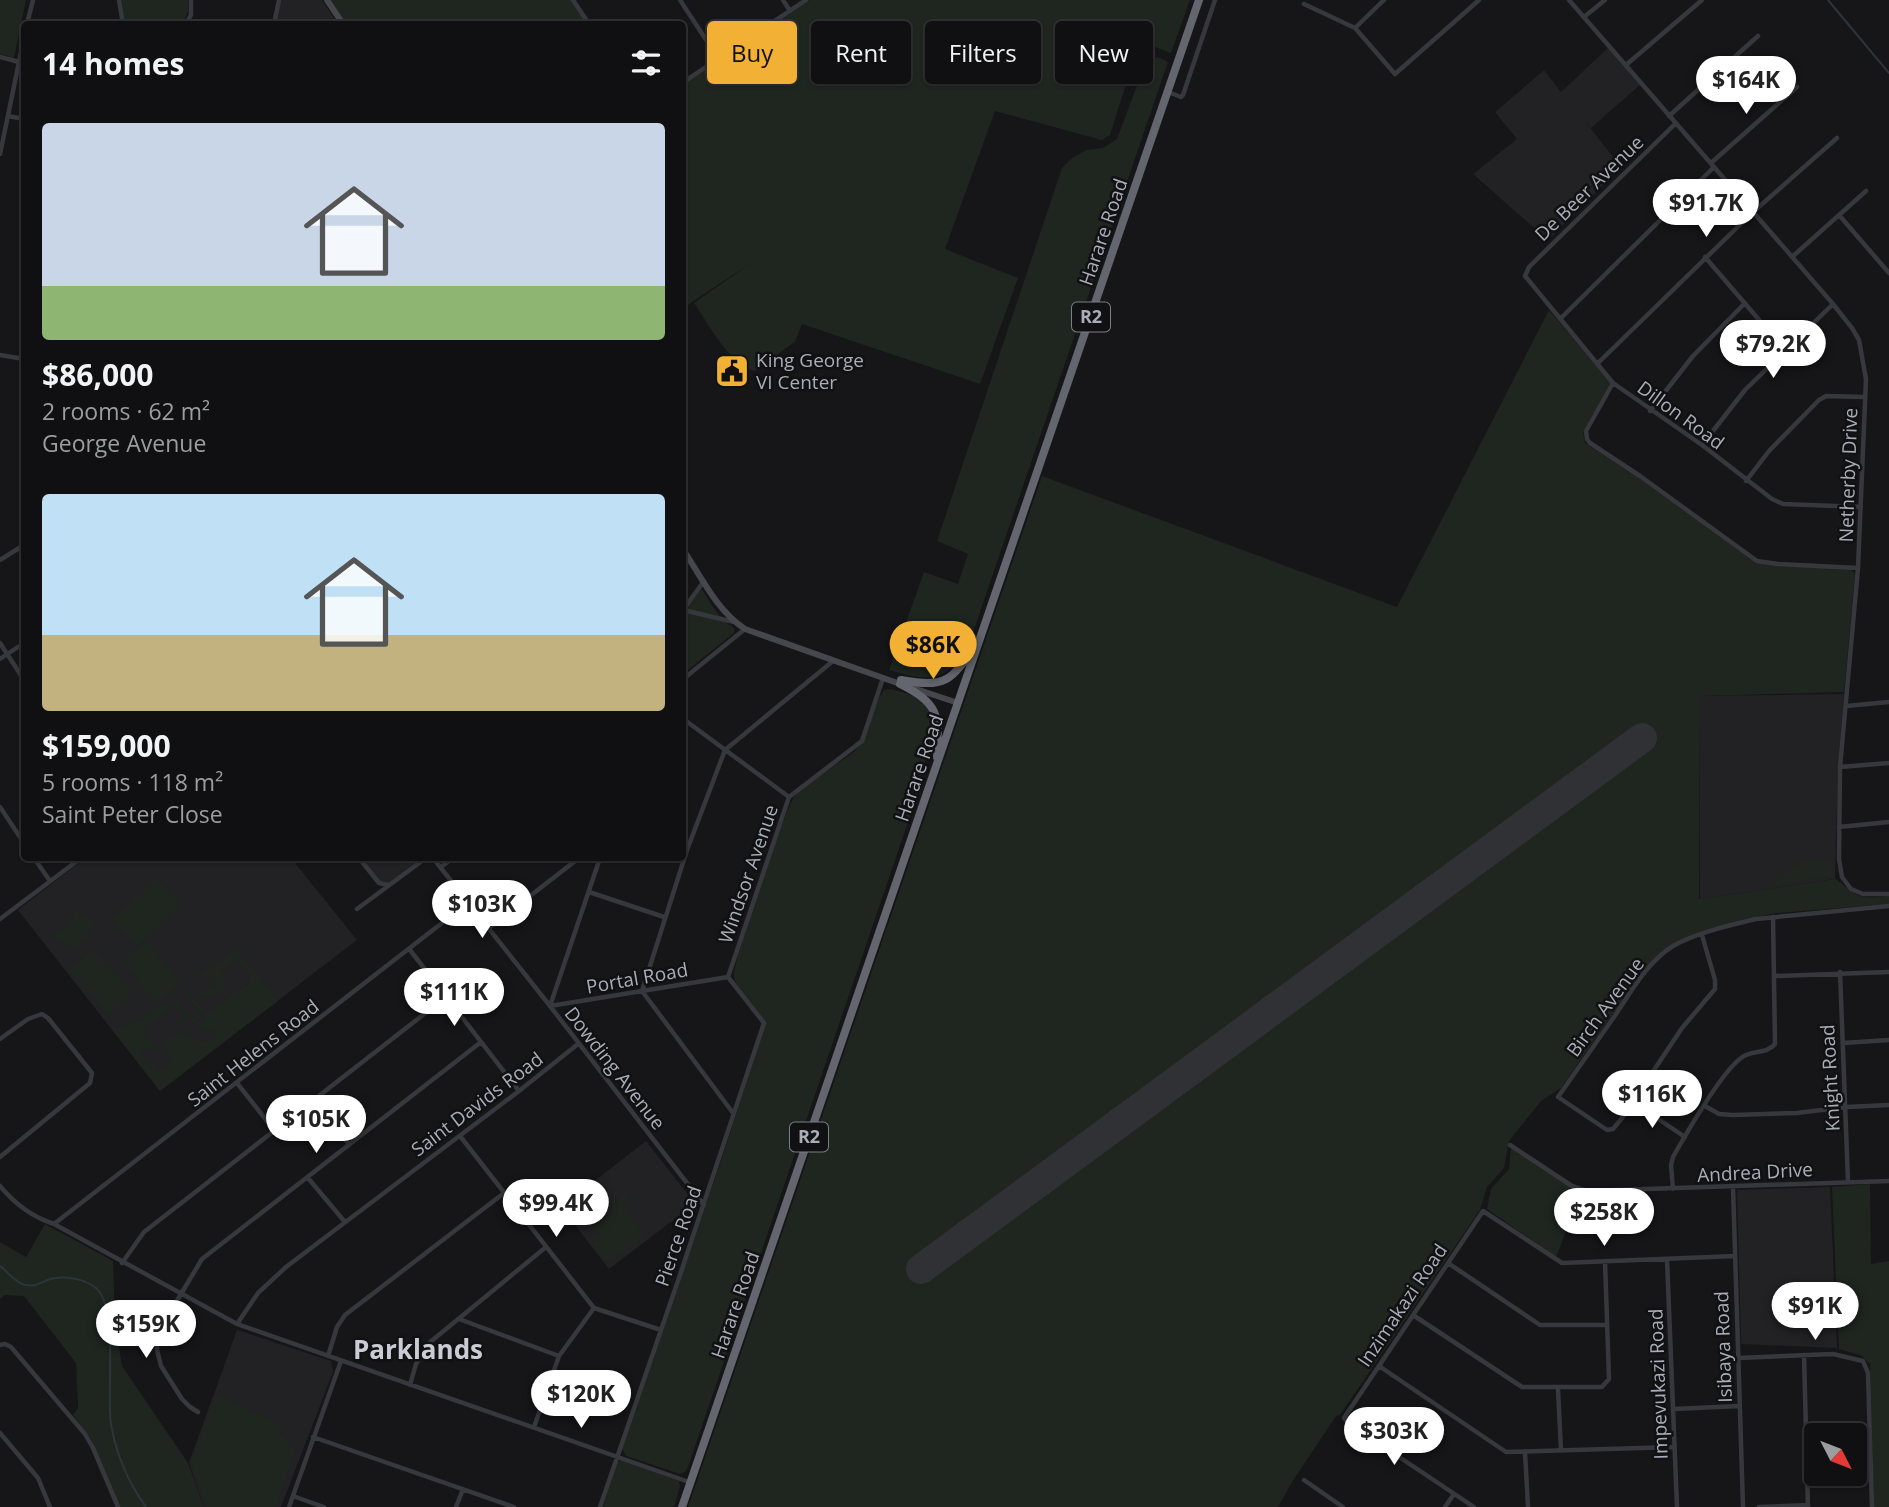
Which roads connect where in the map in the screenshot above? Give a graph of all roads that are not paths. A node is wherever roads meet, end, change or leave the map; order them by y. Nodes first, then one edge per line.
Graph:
1 (33, 0) edge
2 (119, 0) edge
3 (191, 0) edge
4 (279, 0) edge
5 (327, 0) edge
6 (573, 0) edge
7 (680, 0) edge
8 (783, 0) edge
9 (806, 0) edge
10 (1199, 0) edge
11 (1215, 0) edge
12 (1384, 0) edge
13 (1479, 0) edge
14 (1569, 0) edge
15 (1605, 0) edge
16 (1702, 0) edge
17 (1304, 4) dead end
18 (790, 11) junction
19 (1584, 17) junction
20 (28, 21) edge
21 (122, 21) edge
22 (188, 21) edge
23 (275, 21) edge
24 (341, 21) edge
25 (587, 21) edge
26 (775, 21) edge
27 (1354, 28) junction
28 (1758, 36) dead end
29 (707, 41) edge
30 (21, 52) edge
31 (0, 57) edge
32 (19, 62) junction
33 (1626, 65) junction
34 (707, 66) edge
35 (686, 80) edge
36 (1797, 88) dead end
37 (1168, 92) junction
38 (8, 116) junction
39 (1669, 116) junction
40 (21, 118) edge
41 (1675, 124) junction
42 (1837, 138) dead end
43 (0, 154) edge
44 (1712, 165) junction
45 (1866, 191) dead end
46 (1753, 212) junction
47 (1839, 215) junction
48 (1705, 257) junction
49 (1792, 257) junction
50 (1889, 273) edge
51 (1525, 275) joint
52 (1745, 303) junction
53 (1833, 304) junction
54 (1560, 319) junction
55 (1785, 350) junction
56 (0, 355) edge
57 (21, 358) edge
58 (1597, 364) junction
59 (1613, 383) junction
60 (1866, 397) junction
61 (1650, 411) junction
62 (1702, 446) junction
63 (1746, 481) junction
64 (1861, 508) junction
65 (21, 547) edge
66 (686, 554) edge
67 (0, 560) edge
68 (1858, 568) junction
69 (704, 580) junction
70 (686, 606) edge
71 (686, 611) edge
72 (735, 622) junction
73 (745, 629) junction
74 (982, 634) junction
75 (0, 643) edge
76 (21, 645) edge
77 (7, 654) junction
78 (0, 659) edge
79 (833, 661) junction
80 (21, 675) edge
81 (686, 677) edge
82 (886, 678) junction
83 (900, 682) junction
84 (958, 701) junction
85 (1889, 702) edge
86 (1846, 706) junction
87 (686, 721) edge
88 (724, 750) junction
89 (1889, 763) edge
90 (937, 767) junction
91 (1840, 767) junction
92 (789, 797) junction
93 (0, 807) edge
94 (1889, 822) edge
95 (1839, 827) junction
96 (21, 839) edge
97 (686, 847) edge
98 (36, 861) edge
99 (77, 861) edge
100 (361, 861) edge
101 (422, 861) edge
102 (436, 861) edge
103 (449, 861) edge
104 (575, 861) edge
105 (599, 861) edge
106 (682, 861) edge
107 (441, 867) junction
108 (50, 881) junction
109 (389, 885) junction
110 (589, 892) junction
111 (1889, 894) edge
112 (469, 902) junction
113 (1889, 906) edge
114 (357, 909) dead end
115 (665, 917) junction
116 (1773, 917) junction
117 (0, 919) edge
118 (489, 928) junction
119 (1702, 935) junction
120 (410, 950) junction
121 (1840, 972) junction
122 (1889, 972) edge
123 (728, 976) junction
124 (1775, 976) junction
125 (642, 991) junction
126 (446, 997) junction
127 (550, 1006) junction
128 (0, 1039) edge
129 (1889, 1040) edge
130 (481, 1042) junction
131 (1843, 1043) junction
132 (578, 1044) junction
133 (237, 1083) junction
134 (519, 1091) junction
135 (313, 1099) junction
136 (1633, 1102) junction
137 (1889, 1105) edge
138 (1705, 1106) junction
139 (1846, 1107) junction
140 (733, 1114) junction
141 (274, 1130) junction
142 (460, 1136) junction
143 (1685, 1138) junction
144 (349, 1144) junction
145 (1510, 1144) dead end
146 (0, 1157) edge
147 (308, 1178) junction
148 (1889, 1181) edge
149 (1848, 1182) junction
150 (0, 1186) edge
151 (1733, 1187) junction
152 (1673, 1189) junction
153 (504, 1193) junction
154 (704, 1205) junction
155 (345, 1222) junction
156 (54, 1224) junction
157 (546, 1247) junction
158 (1735, 1256) junction
159 (1667, 1259) junction
160 (1605, 1261) junction
161 (122, 1263) junction
162 (1448, 1263) junction
163 (181, 1294) junction
164 (594, 1308) junction
165 (1413, 1315) junction
166 (459, 1320) junction
167 (237, 1324) junction
168 (1608, 1325) junction
169 (660, 1331) junction
170 (0, 1345) edge
171 (1804, 1355) junction
172 (328, 1356) junction
173 (559, 1356) junction
174 (1738, 1358) junction
175 (341, 1362) junction
176 (1379, 1366) junction
177 (410, 1385) junction
178 (1558, 1389) junction
179 (1739, 1406) junction
180 (1674, 1409) junction
181 (198, 1412) dead end
182 (534, 1427) junction
183 (0, 1434) edge
184 (313, 1437) junction
185 (1674, 1447) junction
186 (1561, 1451) junction
187 (1525, 1452) junction
188 (618, 1456) junction
189 (1304, 1479) dead end
190 (690, 1483) junction
191 (463, 1489) junction
192 (1454, 1494) junction
193 (293, 1496) junction
194 (1808, 1506) edge
195 (50, 1507) edge
196 (118, 1507) edge
197 (289, 1507) edge
198 (324, 1507) edge
199 (456, 1507) edge
200 (514, 1507) edge
201 (600, 1507) edge
202 (682, 1507) edge
203 (1343, 1507) edge
204 (1445, 1507) edge
205 (1475, 1507) edge
206 (1528, 1507) edge
207 (1677, 1507) edge
208 (1742, 1507) edge
209 (1759, 1507) edge
210 (1872, 1507) edge

1 - 20 street
2 - 21 street
3 - 22 street
4 - 23 street
5 - 24 main road
6 - 25 street
7 - 29 street
8 - 18 street
9 - 18 street
10 - 37 highway, Harare Road / R2
11 - 37 street
12 - 27 street
13 - 27 street
14 - 19 street, Netherby Drive
15 - 19 street
16 - 33 street
17 - 27 street
18 - 26 street
19 - 33 street, Netherby Drive
28 - 39 street
30 - 32 street
31 - 32 street
32 - 38 street
33 - 39 street, Netherby Drive
34 - 35 street
36 - 44 street
37 - 74 highway, Harare Road / R2
38 - 40 street
38 - 43 street
39 - 41 street, Netherby Drive
41 - 44 street, Netherby Drive
41 - 51 street, De Beer Avenue
42 - 46 street
44 - 46 street, Netherby Drive
44 - 54 street
45 - 47 street
46 - 48 street
46 - 49 street, Netherby Drive
47 - 49 street
47 - 50 street
48 - 52 street
48 - 58 street
49 - 53 street, Netherby Drive
51 - 54 street, Dillon Road
52 - 55 street
52 - 61 street
53 - 55 street
53 - 60 street, Netherby Drive
54 - 58 street, Dillon Road
55 - 62 street
56 - 57 street
58 - 59 street, Dillon Road
59 - 61 street, Dillon Road
59 - 68 street
60 - 63 street
60 - 64 street, Netherby Drive
61 - 62 street, Dillon Road
62 - 63 street, Dillon Road
63 - 64 street, Dillon Road
64 - 68 street, Netherby Drive
65 - 67 street
66 - 69 main road
68 - 86 street, Netherby Drive
69 - 70 street
69 - 72 main road
71 - 72 street
72 - 73 main road
73 - 79 main road
73 - 81 street
74 - 83 highway
74 - 84 highway, Harare Road / R2
75 - 77 street
76 - 77 street
77 - 78 street
77 - 80 street
79 - 82 main road
79 - 88 street
82 - 83 main road
82 - 92 street, Windsor Avenue
83 - 84 main road
83 - 90 highway
84 - 90 highway, Harare Road / R2
85 - 86 street
86 - 91 street, Netherby Drive
87 - 88 street
88 - 92 street
88 - 97 street
89 - 91 street
90 - 190 highway, Harare Road / R2
91 - 95 street, Netherby Drive
92 - 123 street, Windsor Avenue
93 - 96 street
94 - 95 street
95 - 111 street, Netherby Drive
98 - 108 street
99 - 108 street
100 - 109 street
101 - 109 street
102 - 107 street
103 - 107 street
104 - 118 street
105 - 110 street, Dowding Avenue
106 - 115 street
107 - 112 street
108 - 117 street
109 - 114 street
110 - 115 street
110 - 127 street, Dowding Avenue
112 - 118 street
112 - 120 street, Saint Helens Road
113 - 116 street, Birch Avenue
115 - 125 street
116 - 119 street, Birch Avenue
116 - 124 street
118 - 127 street
119 - 136 street
119 - 136 street, Birch Avenue
120 - 126 street
120 - 133 street, Saint Helens Road
121 - 122 street
121 - 124 street
121 - 131 street, Knight Road
123 - 125 street, Portal Road
123 - 140 street, Pierce Road
124 - 138 street
125 - 127 street, Portal Road
125 - 140 street
126 - 130 street
126 - 135 street
127 - 132 street, Dowding Avenue
128 - 146 street
129 - 131 street
130 - 134 street
130 - 144 street
131 - 139 street, Knight Road
132 - 134 street, Saint Davids Road
132 - 154 street, Dowding Avenue
133 - 141 street
133 - 156 street, Saint Helens Road
134 - 142 street, Saint Davids Road
135 - 141 street
135 - 144 street
136 - 143 street
137 - 139 street
138 - 139 street
138 - 143 street
139 - 149 street, Knight Road
140 - 154 street, Pierce Road
141 - 161 street
142 - 153 street
142 - 155 street, Saint Davids Road
143 - 152 street
144 - 147 street
145 - 152 street, Andrea Drive
147 - 155 street
147 - 163 street
148 - 149 street, Andrea Drive
149 - 151 street, Andrea Drive
150 - 156 street
151 - 152 street, Andrea Drive
151 - 158 street, Isibaya Road
153 - 157 street
153 - 172 street
154 - 169 street, Pierce Road
155 - 167 street, Saint Davids Road
156 - 161 street
157 - 164 street
157 - 166 street
158 - 159 street
158 - 174 street, Isibaya Road
159 - 160 street
159 - 180 street, Impevukazi Road
160 - 162 street, Inzimakazi Road
160 - 168 street
161 - 163 street
162 - 165 street, Inzimakazi Road
162 - 168 street
163 - 167 street
163 - 181 street
164 - 169 street
164 - 173 street
165 - 176 street, Inzimakazi Road
165 - 178 street
166 - 173 street
166 - 177 street
167 - 172 street
168 - 178 street
169 - 188 street, Pierce Road
170 - 196 street
171 - 174 street
171 - 194 street
171 - 210 street
172 - 175 street
173 - 182 street
174 - 179 street, Isibaya Road
175 - 177 street
175 - 184 street
176 - 187 street
176 - 192 street, Inzimakazi Road
177 - 182 street
178 - 186 street
179 - 180 street
179 - 208 street, Isibaya Road
180 - 185 street, Impevukazi Road
182 - 188 street
183 - 195 street
184 - 191 street
184 - 193 street
185 - 186 street
185 - 207 street, Impevukazi Road
186 - 187 street
187 - 206 street
188 - 190 street
188 - 201 street, Pierce Road
189 - 203 street
190 - 202 highway, Harare Road / R2
191 - 199 street
191 - 200 street
192 - 204 street
192 - 205 street
193 - 197 street
193 - 198 street
194 - 209 street

